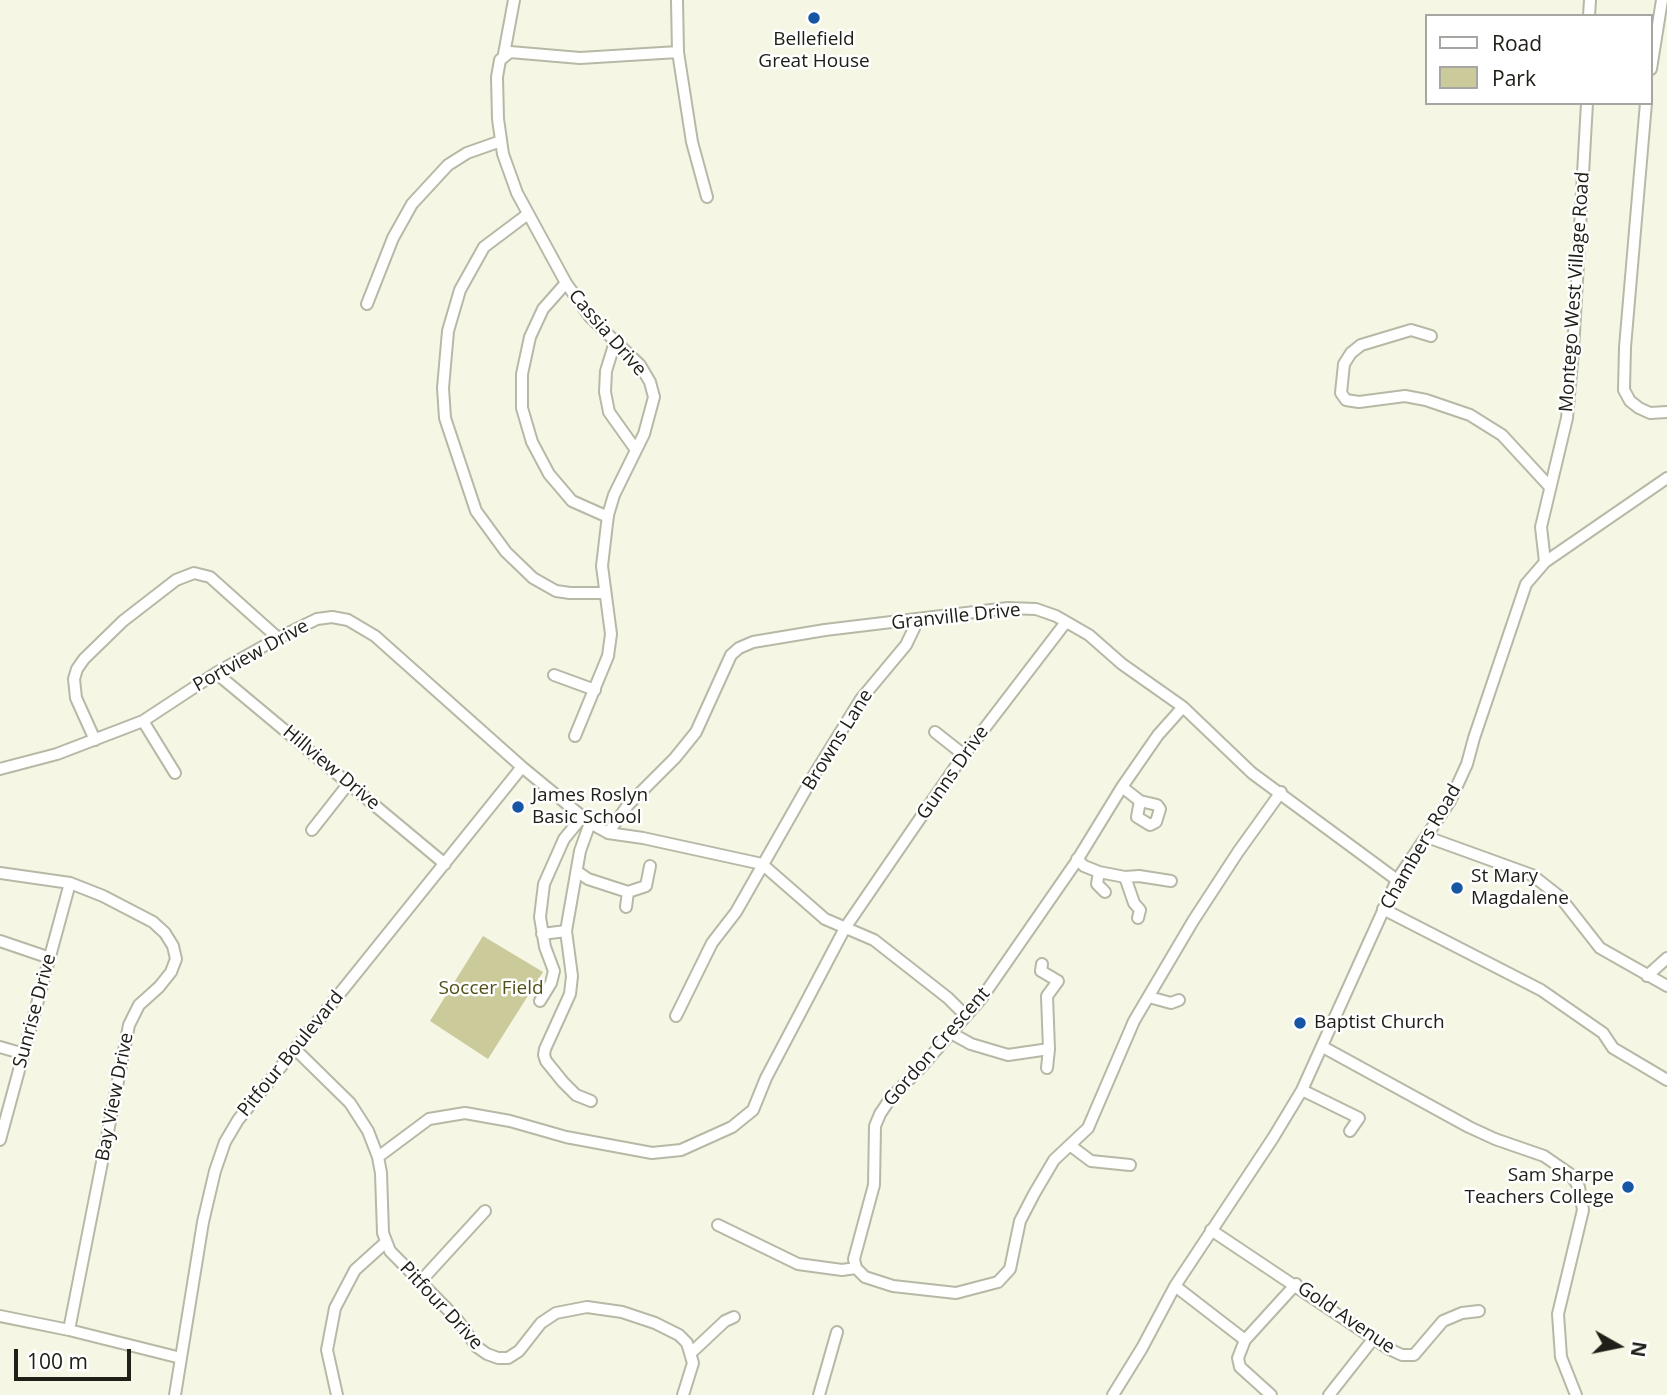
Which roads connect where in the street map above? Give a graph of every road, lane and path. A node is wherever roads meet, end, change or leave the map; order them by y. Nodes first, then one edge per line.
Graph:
1 (514, 0) edge
2 (677, 0) edge
3 (1662, 0) edge
4 (678, 52) junction
5 (504, 54) junction
6 (1653, 56) edge
7 (1587, 105) edge
8 (1646, 105) edge
9 (501, 141) junction
10 (706, 197) dead end
11 (528, 214) junction
12 (565, 284) junction
13 (367, 304) dead end
14 (1431, 336) dead end
15 (615, 342) junction
16 (1667, 412) edge
17 (636, 450) junction
18 (1667, 478) edge
19 (1550, 487) junction
20 (608, 517) junction
21 (1545, 562) junction
22 (604, 593) junction
23 (918, 620) junction
24 (1066, 622) junction
25 (278, 638) junction
26 (216, 673) junction
27 (554, 675) dead end
28 (595, 690) junction
29 (1183, 707) junction
30 (143, 721) junction
31 (934, 732) dead end
32 (575, 736) dead end
33 (95, 740) junction
34 (964, 755) junction
35 (522, 767) junction
36 (0, 769) edge
37 (175, 773) dead end
38 (349, 783) junction
39 (1122, 787) junction
40 (1281, 792) junction
41 (1140, 802) dead end
42 (586, 820) junction
43 (312, 830) dead end
44 (608, 834) junction
45 (1427, 836) junction
46 (1077, 859) junction
47 (445, 864) junction
48 (762, 864) junction
49 (650, 866) dead end
50 (578, 872) junction
51 (1099, 872) junction
52 (0, 873) edge
53 (1125, 877) junction
54 (1397, 880) junction
55 (1171, 881) dead end
56 (71, 883) junction
57 (628, 892) junction
58 (1105, 892) dead end
59 (626, 908) dead end
60 (1383, 909) junction
61 (1138, 918) dead end
62 (845, 928) junction
63 (566, 931) junction
64 (542, 934) junction
65 (0, 941) edge
66 (50, 958) junction
67 (1667, 958) edge
68 (1042, 964) dead end
69 (1647, 976) junction
70 (1667, 986) edge
71 (1149, 997) junction
72 (540, 1000) dead end
73 (1179, 1000) dead end
74 (676, 1016) dead end
75 (966, 1016) junction
76 (951, 1033) junction
77 (0, 1047) edge
78 (1323, 1047) junction
79 (295, 1049) junction
80 (1049, 1049) junction
81 (23, 1054) junction
82 (1046, 1068) dead end
83 (1667, 1080) edge
84 (1302, 1090) junction
85 (591, 1101) dead end
86 (1350, 1131) dead end
87 (0, 1140) edge
88 (1072, 1146) junction
89 (378, 1157) junction
90 (1130, 1165) dead end
91 (485, 1211) dead end
92 (718, 1225) dead end
93 (1211, 1230) junction
94 (386, 1242) junction
95 (856, 1268) junction
96 (419, 1283) junction
97 (1296, 1284) junction
98 (1175, 1286) junction
99 (1479, 1311) dead end
100 (0, 1316) edge
101 (734, 1317) dead end
102 (69, 1330) junction
103 (837, 1332) dead end
104 (1374, 1338) junction
105 (1245, 1340) junction
106 (692, 1352) junction
107 (181, 1358) junction
108 (175, 1395) edge
109 (337, 1395) edge
110 (683, 1395) edge
111 (819, 1395) edge
112 (1113, 1395) edge
113 (1272, 1395) edge
114 (1329, 1395) edge
115 (1576, 1395) edge

1 - 5 street, Cassia Drive
2 - 4 street
3 - 6 street
4 - 5 street
4 - 10 street
5 - 9 street, Cassia Drive
7 - 19 street, Montego West Village Road
8 - 16 street
9 - 11 street, Cassia Drive
9 - 13 street
11 - 12 street, Cassia Drive
11 - 22 street
12 - 15 street, Cassia Drive
12 - 20 street
14 - 19 street
15 - 17 street
15 - 17 street, Cassia Drive
17 - 20 street, Cassia Drive
18 - 21 street, Chambers Road
19 - 21 street, Montego West Village Road
20 - 22 street, Cassia Drive
21 - 45 street, Chambers Road
22 - 28 street, Cassia Drive
23 - 24 street, Granville Drive
23 - 44 street, Granville Drive
23 - 48 street, Browns Lane
24 - 29 street, Granville Drive
24 - 34 street, Gunns Drive
25 - 26 street, Portview Drive
25 - 33 street
25 - 35 street, Portview Drive
26 - 30 street, Portview Drive
26 - 38 street, Hillview Drive
27 - 28 street
28 - 32 street, Cassia Drive
29 - 39 street, Gordon Crescent
29 - 40 street, Granville Drive
30 - 33 street, Portview Drive
30 - 37 street
31 - 34 street
33 - 36 street, Portview Drive
34 - 62 street, Gunns Drive
35 - 42 street, Portview Drive
35 - 47 street, Pitfour Boulevard
38 - 43 street
38 - 47 street, Hillview Drive
39 - 41 street
39 - 46 street, Gordon Crescent
40 - 54 street, Granville Drive
40 - 71 street
42 - 44 street, Portview Drive
42 - 50 street
42 - 64 street
44 - 48 street
45 - 54 street, Chambers Road
45 - 69 street
46 - 51 street
46 - 75 street, Gordon Crescent
47 - 79 street, Pitfour Boulevard
48 - 62 street
48 - 74 street, Browns Lane
49 - 57 street
50 - 57 street
50 - 63 street
51 - 53 street
51 - 58 street
52 - 56 street, Bay View Drive
53 - 55 street
53 - 61 street
54 - 60 street, Chambers Road
56 - 66 street, Sunrise Drive
56 - 102 street, Bay View Drive
57 - 59 street
60 - 78 street, Chambers Road
60 - 83 street
62 - 75 street
62 - 89 street, Gunns Drive
63 - 64 street
63 - 85 street
64 - 72 street
65 - 66 street
66 - 81 street, Sunrise Drive
67 - 69 street
68 - 80 street
69 - 70 street
71 - 73 street
71 - 88 street
75 - 76 street, Gordon Crescent
76 - 80 street
76 - 95 street, Gordon Crescent
77 - 81 street
78 - 84 street, Chambers Road
78 - 115 street
79 - 89 street, Pitfour Drive
79 - 107 street, Pitfour Boulevard
80 - 82 street
81 - 87 street, Sunrise Drive
84 - 86 street
84 - 93 street, Chambers Road
88 - 90 street
88 - 95 street
89 - 94 street, Pitfour Drive
91 - 96 street
92 - 95 street
93 - 97 street, Gold Avenue
93 - 98 street, Chambers Road
94 - 96 street, Pitfour Drive
94 - 109 street
96 - 106 street, Pitfour Drive
97 - 104 street, Gold Avenue
97 - 105 street
98 - 105 street
98 - 112 street, Chambers Road
99 - 104 street, Gold Avenue
100 - 102 street
101 - 106 street
102 - 107 street
103 - 111 street
104 - 114 street
105 - 113 street
106 - 110 street
107 - 108 street, Pitfour Boulevard

